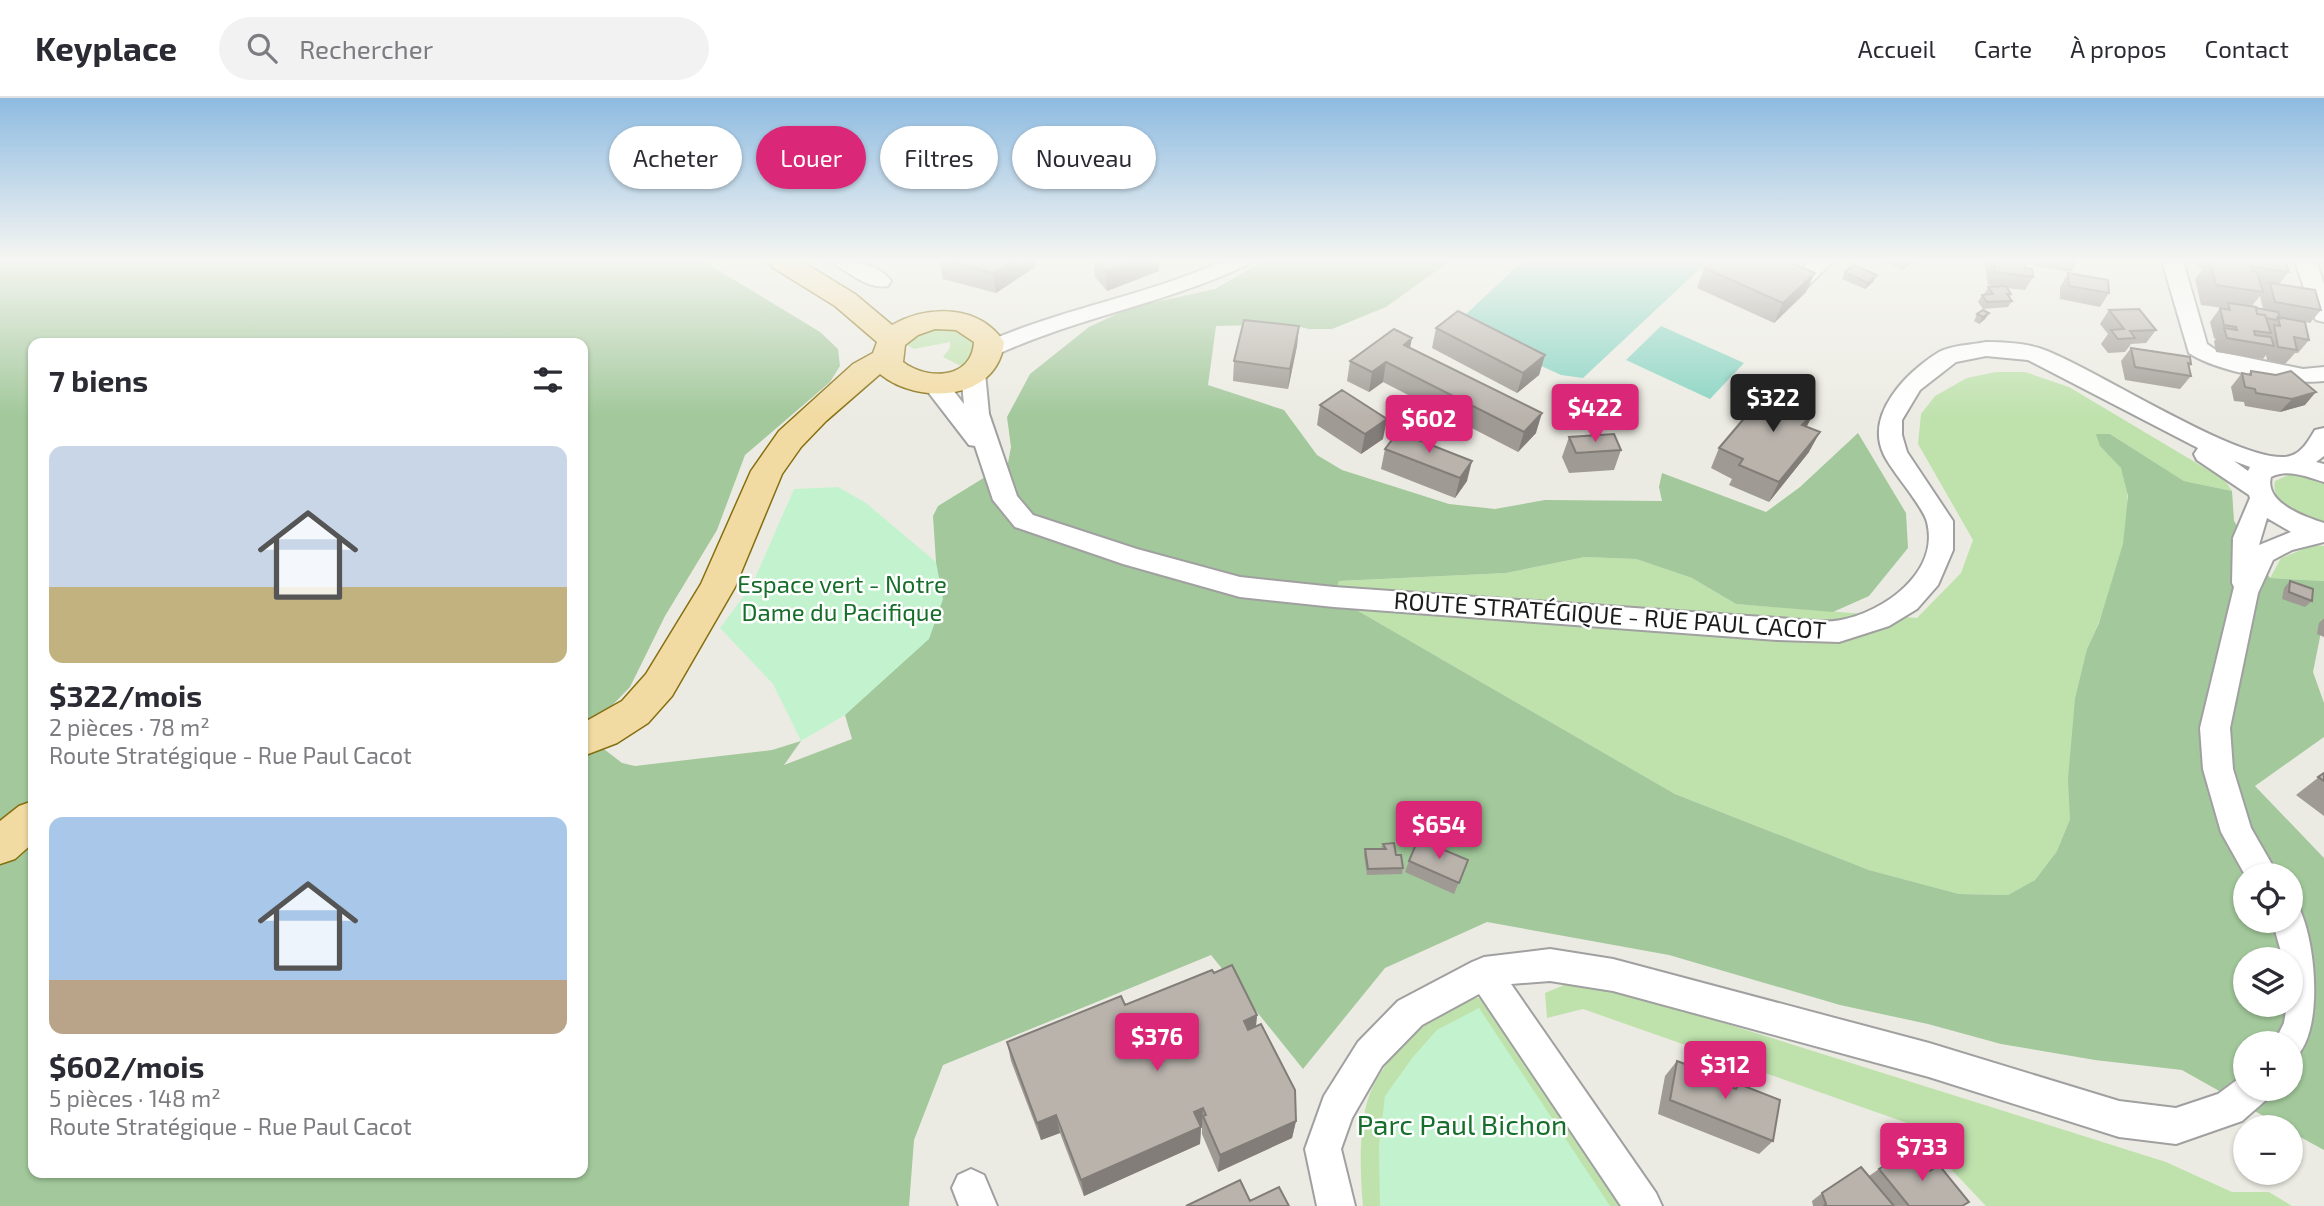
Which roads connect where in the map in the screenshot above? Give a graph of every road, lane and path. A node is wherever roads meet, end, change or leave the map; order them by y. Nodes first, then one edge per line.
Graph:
1 (856, 313) edge
2 (879, 313) edge
3 (1089, 313) edge
4 (2187, 313) edge
5 (919, 323) junction
6 (980, 350) junction
7 (894, 359) junction
8 (2324, 374) edge
9 (934, 384) junction
10 (2093, 384) junction
11 (2324, 436) edge
12 (991, 460) junction
13 (2284, 466) junction
14 (2324, 473) edge
15 (2259, 493) junction
16 (2323, 533) edge
17 (2245, 593) junction
18 (588, 738) edge
19 (28, 822) edge
20 (0, 846) edge
21 (2255, 863) edge
22 (2292, 933) edge
23 (1484, 973) junction
24 (2299, 1031) edge
25 (2237, 1101) edge
26 (1336, 1206) edge
27 (1643, 1206) edge

1 - 7 main road
2 - 5 main road
3 - 6 street
4 - 8 street
5 - 6 main road
5 - 7 main road
6 - 9 main road
6 - 12 street, ROUTE STRATÉGIQUE - RUE PAUL CACOT
7 - 9 main road
7 - 18 main road
9 - 12 street, ROUTE STRATÉGIQUE - RUE PAUL CACOT
10 - 12 street, ROUTE STRATÉGIQUE - RUE PAUL CACOT
10 - 13 street, ROUTE STRATÉGIQUE - RUE PAUL CACOT
10 - 15 street, ROUTE STRATÉGIQUE - RUE PAUL CACOT
11 - 13 street
13 - 14 street, ROUTE STRATÉGIQUE - RUE PAUL CACOT
13 - 15 street
15 - 16 street, ROUTE STRATÉGIQUE - RUE PAUL CACOT
15 - 17 street
16 - 17 street
17 - 21 street
19 - 20 main road
22 - 24 street
23 - 25 street
23 - 26 street
23 - 27 street

